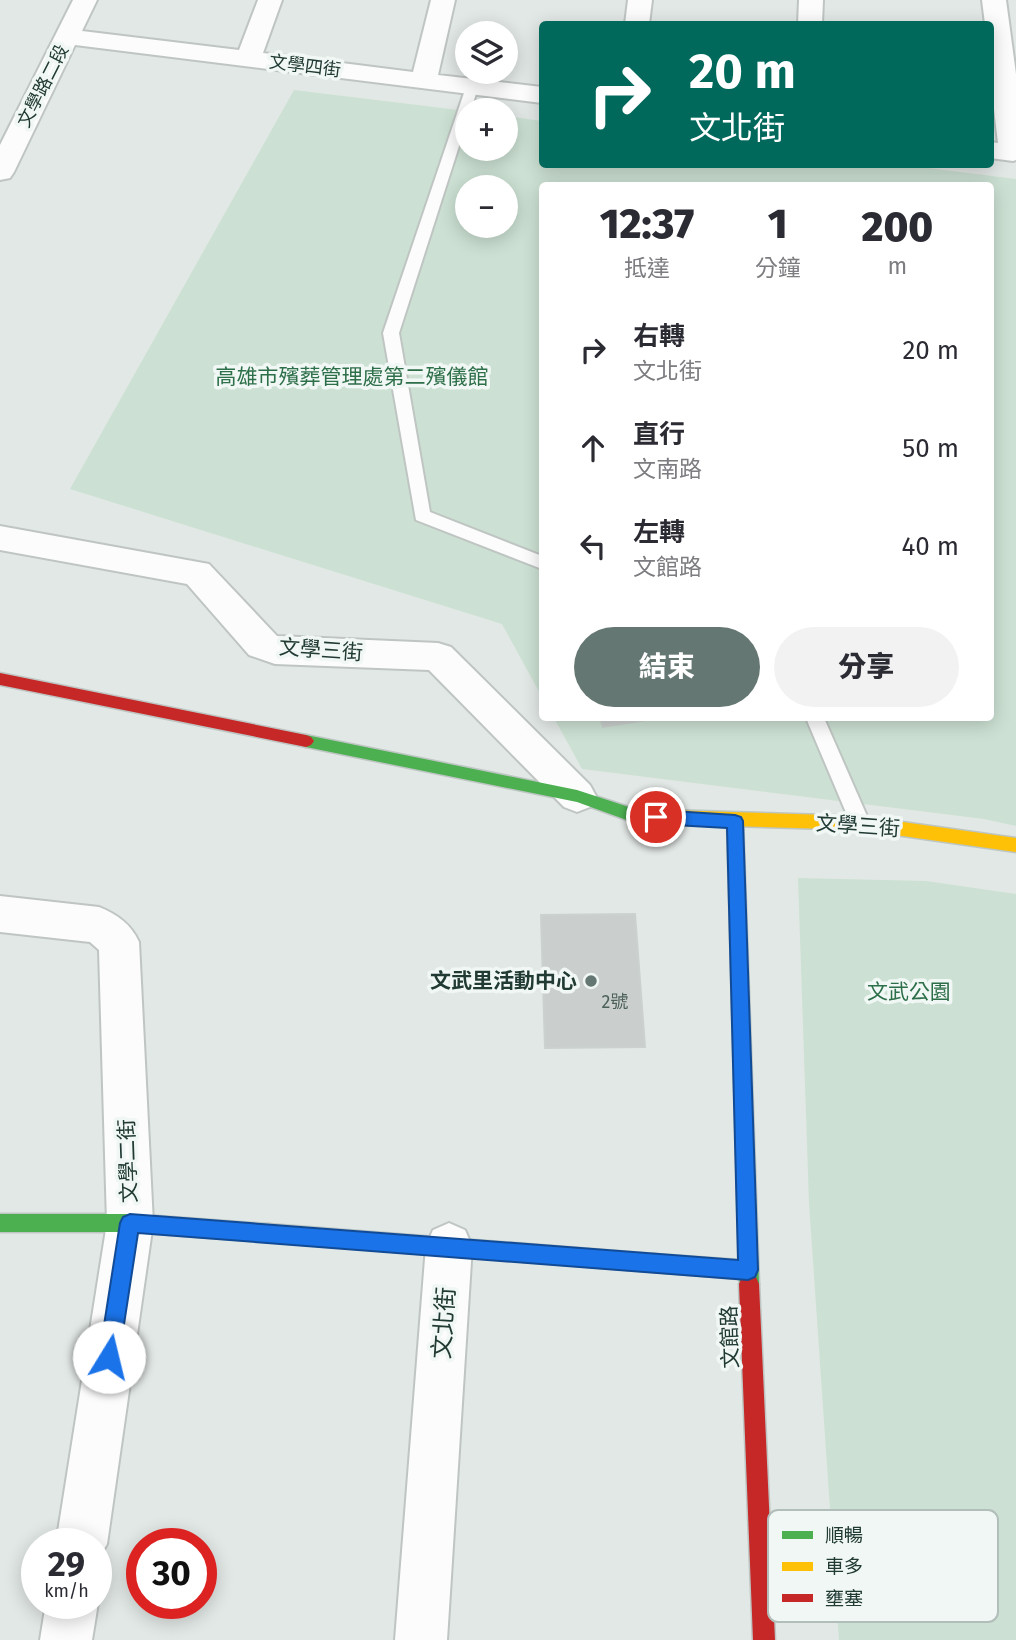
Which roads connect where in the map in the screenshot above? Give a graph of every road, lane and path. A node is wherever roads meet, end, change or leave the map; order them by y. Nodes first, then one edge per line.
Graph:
1 (85, 0) edge
2 (270, 0) edge
3 (443, 0) edge
4 (640, 0) edge
5 (811, 0) edge
6 (989, 0) edge
7 (637, 21) edge
8 (810, 21) edge
9 (991, 21) edge
10 (68, 37) junction
11 (994, 45) edge
12 (247, 59) junction
13 (424, 81) junction
14 (472, 87) junction
15 (539, 95) edge
16 (1006, 152) edge
17 (0, 172) edge
18 (0, 538) edge
19 (539, 562) edge
20 (0, 678) edge
21 (816, 721) edge
22 (577, 796) junction
23 (735, 821) junction
24 (860, 823) junction
25 (1016, 845) edge
26 (0, 914) edge
27 (0, 1223) edge
28 (130, 1223) junction
29 (449, 1246) junction
30 (748, 1270) junction
31 (83, 1528) edge
32 (69, 1619) edge
33 (66, 1640) edge
34 (421, 1640) edge
35 (764, 1640) edge

1 - 10 street, 文學路二段
2 - 12 street
3 - 13 street
4 - 7 street
5 - 8 street
6 - 9 street
10 - 12 street, 文學四街
10 - 17 street, 文學路二段
11 - 16 street
12 - 13 street, 文學四街
13 - 14 street, 文學四街
14 - 15 street, 文學四街
14 - 19 lane
18 - 22 street, 文學三街
20 - 22 street, 文學三街
21 - 24 lane
22 - 23 street, 文學三街
23 - 24 street, 文學三街
23 - 30 street, 文館路
24 - 25 street, 文學三街
26 - 28 street, 文學二街
27 - 28 street
28 - 29 street
28 - 31 street, 文學二街
29 - 30 street
29 - 34 street, 文北街
30 - 35 street, 文館路
32 - 33 street

